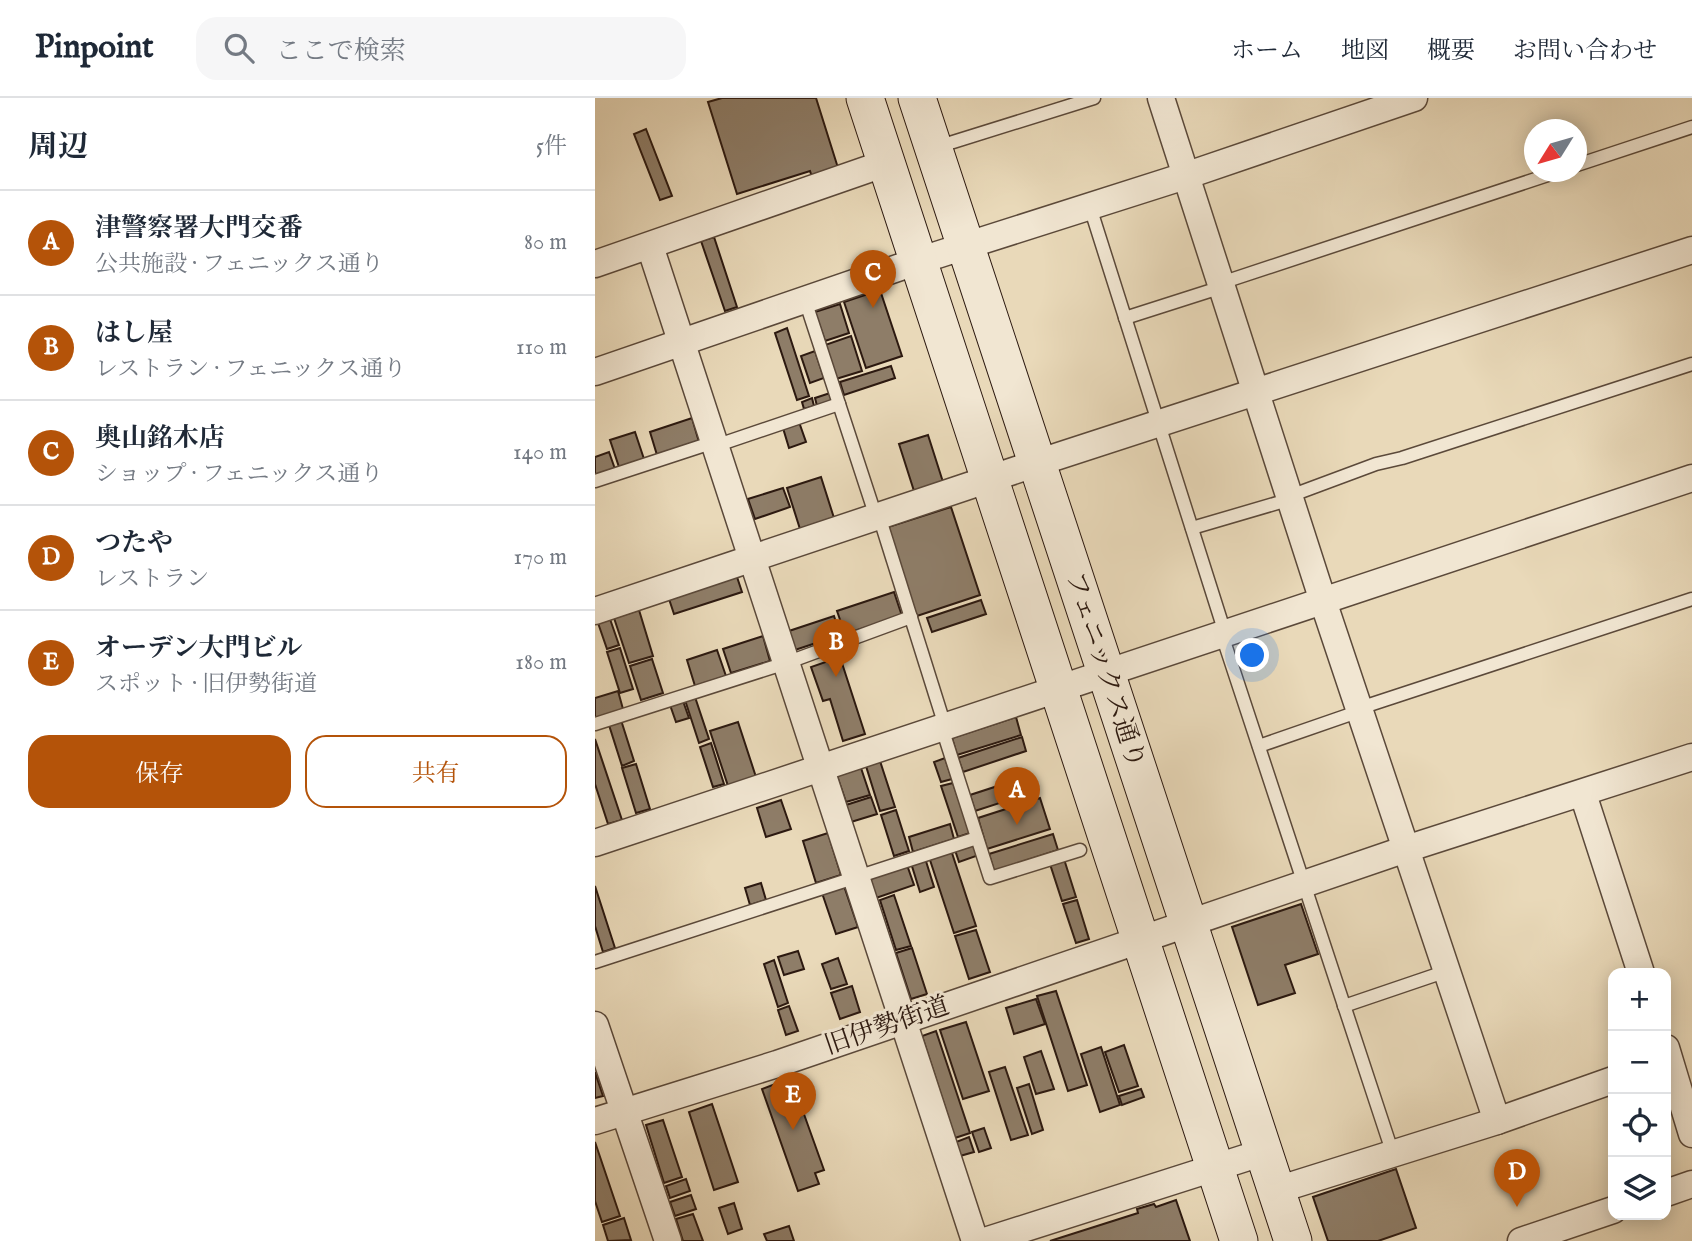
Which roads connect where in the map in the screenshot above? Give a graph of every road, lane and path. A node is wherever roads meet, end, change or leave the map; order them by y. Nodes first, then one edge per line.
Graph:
1 (865, 98) edge
2 (918, 98) edge
3 (1094, 98) edge
4 (1161, 98) edge
5 (1414, 98) edge
6 (1692, 127) edge
7 (934, 148) junction
8 (1587, 162) edge
9 (886, 163) junction
10 (1185, 176) junction
11 (1527, 182) edge
12 (1090, 207) junction
13 (650, 246) junction
14 (966, 247) junction
15 (1692, 250) edge
16 (919, 261) junction
17 (595, 264) edge
18 (1221, 285) junction
19 (805, 300) junction
20 (1125, 318) junction
21 (682, 343) junction
22 (1692, 364) edge
23 (595, 372) edge
24 (1257, 392) junction
25 (839, 404) junction
26 (1159, 424) junction
27 (715, 444) junction
28 (1037, 463) junction
29 (1692, 478) edge
30 (990, 480) junction
31 (595, 481) edge
32 (1291, 498) junction
33 (877, 517) junction
34 (1192, 528) junction
35 (752, 559) junction
36 (1692, 599) edge
37 (1324, 601) junction
38 (595, 611) edge
39 (911, 617) junction
40 (1224, 634) junction
41 (786, 663) junction
42 (1107, 673) junction
43 (1058, 689) junction
44 (1360, 710) junction
45 (595, 724) edge
46 (944, 727) junction
47 (1259, 746) junction
48 (1692, 757) edge
49 (820, 768) junction
50 (1583, 794) junction
51 (977, 838) junction
52 (595, 844) edge
53 (1406, 849) junction
54 (1080, 850) dead end
55 (856, 876) junction
56 (1304, 884) junction
57 (1189, 923) junction
58 (1140, 940) junction
59 (595, 962) edge
60 (1639, 968) edge
61 (1447, 971) junction
62 (1345, 1006) junction
63 (904, 1020) junction
64 (595, 1024) edge
65 (1673, 1056) edge
66 (1608, 1082) edge
67 (625, 1112) junction
68 (595, 1121) edge
69 (1497, 1121) junction
70 (1692, 1135) edge
71 (1264, 1152) junction
72 (1392, 1154) junction
73 (1215, 1168) junction
74 (1692, 1184) edge
75 (1277, 1190) junction
76 (1671, 1190) edge
77 (1608, 1212) edge
78 (668, 1241) edge
79 (975, 1241) edge
80 (985, 1241) edge
81 (1239, 1241) edge
82 (1293, 1241) edge
83 (1521, 1241) edge

1 - 9 street, フェニックス通り
2 - 7 street, フェニックス通り
3 - 7 lane
4 - 10 street
5 - 10 street
6 - 8 lane
7 - 14 street, フェニックス通り
9 - 13 street
9 - 16 street, フェニックス通り
10 - 12 street
10 - 18 street
11 - 18 lane
12 - 14 street
12 - 20 lane
13 - 17 street
13 - 21 street
14 - 16 street
14 - 28 street, フェニックス通り
15 - 24 street
16 - 19 street
16 - 30 street, フェニックス通り
18 - 20 lane
18 - 24 street
19 - 21 street
19 - 25 lane
20 - 26 lane
21 - 23 street
21 - 27 street
22 - 32 lane
24 - 26 street
24 - 32 street
25 - 27 lane
25 - 33 lane
26 - 28 street
26 - 34 lane
27 - 31 lane
27 - 35 street
28 - 30 street
28 - 42 street, フェニックス通り
29 - 37 street
30 - 33 street
30 - 43 street, フェニックス通り
32 - 34 lane
32 - 37 street
33 - 35 street
33 - 39 lane
34 - 40 lane
35 - 38 street
35 - 41 street
36 - 44 lane
37 - 40 street
37 - 44 street
39 - 41 lane
39 - 46 lane
40 - 42 street
40 - 47 lane
41 - 45 lane
41 - 49 street
42 - 43 street
42 - 57 street, フェニックス通り
43 - 46 street
43 - 58 street, フェニックス通り
44 - 47 lane
44 - 53 street
46 - 49 street
46 - 51 lane
47 - 56 lane
48 - 50 street, 旧伊勢街道
49 - 52 street
49 - 55 street
50 - 53 street, 旧伊勢街道
50 - 60 street
51 - 54 lane
51 - 55 lane
53 - 56 street, 旧伊勢街道
53 - 61 street
55 - 59 lane
55 - 63 street
56 - 57 street, 旧伊勢街道
56 - 62 lane
57 - 58 street, 旧伊勢街道
57 - 71 street, フェニックス通り
58 - 63 street, 旧伊勢街道
58 - 73 street, フェニックス通り
61 - 62 lane
61 - 69 street
62 - 72 lane
63 - 67 street, 旧伊勢街道
63 - 79 street
64 - 67 street
65 - 70 street
66 - 69 street
67 - 68 street, 旧伊勢街道
67 - 78 street
69 - 72 street
71 - 73 street
71 - 75 street, フェニックス通り
72 - 75 street
73 - 80 street
73 - 81 street, フェニックス通り
74 - 76 street
75 - 82 street, フェニックス通り
77 - 83 street

